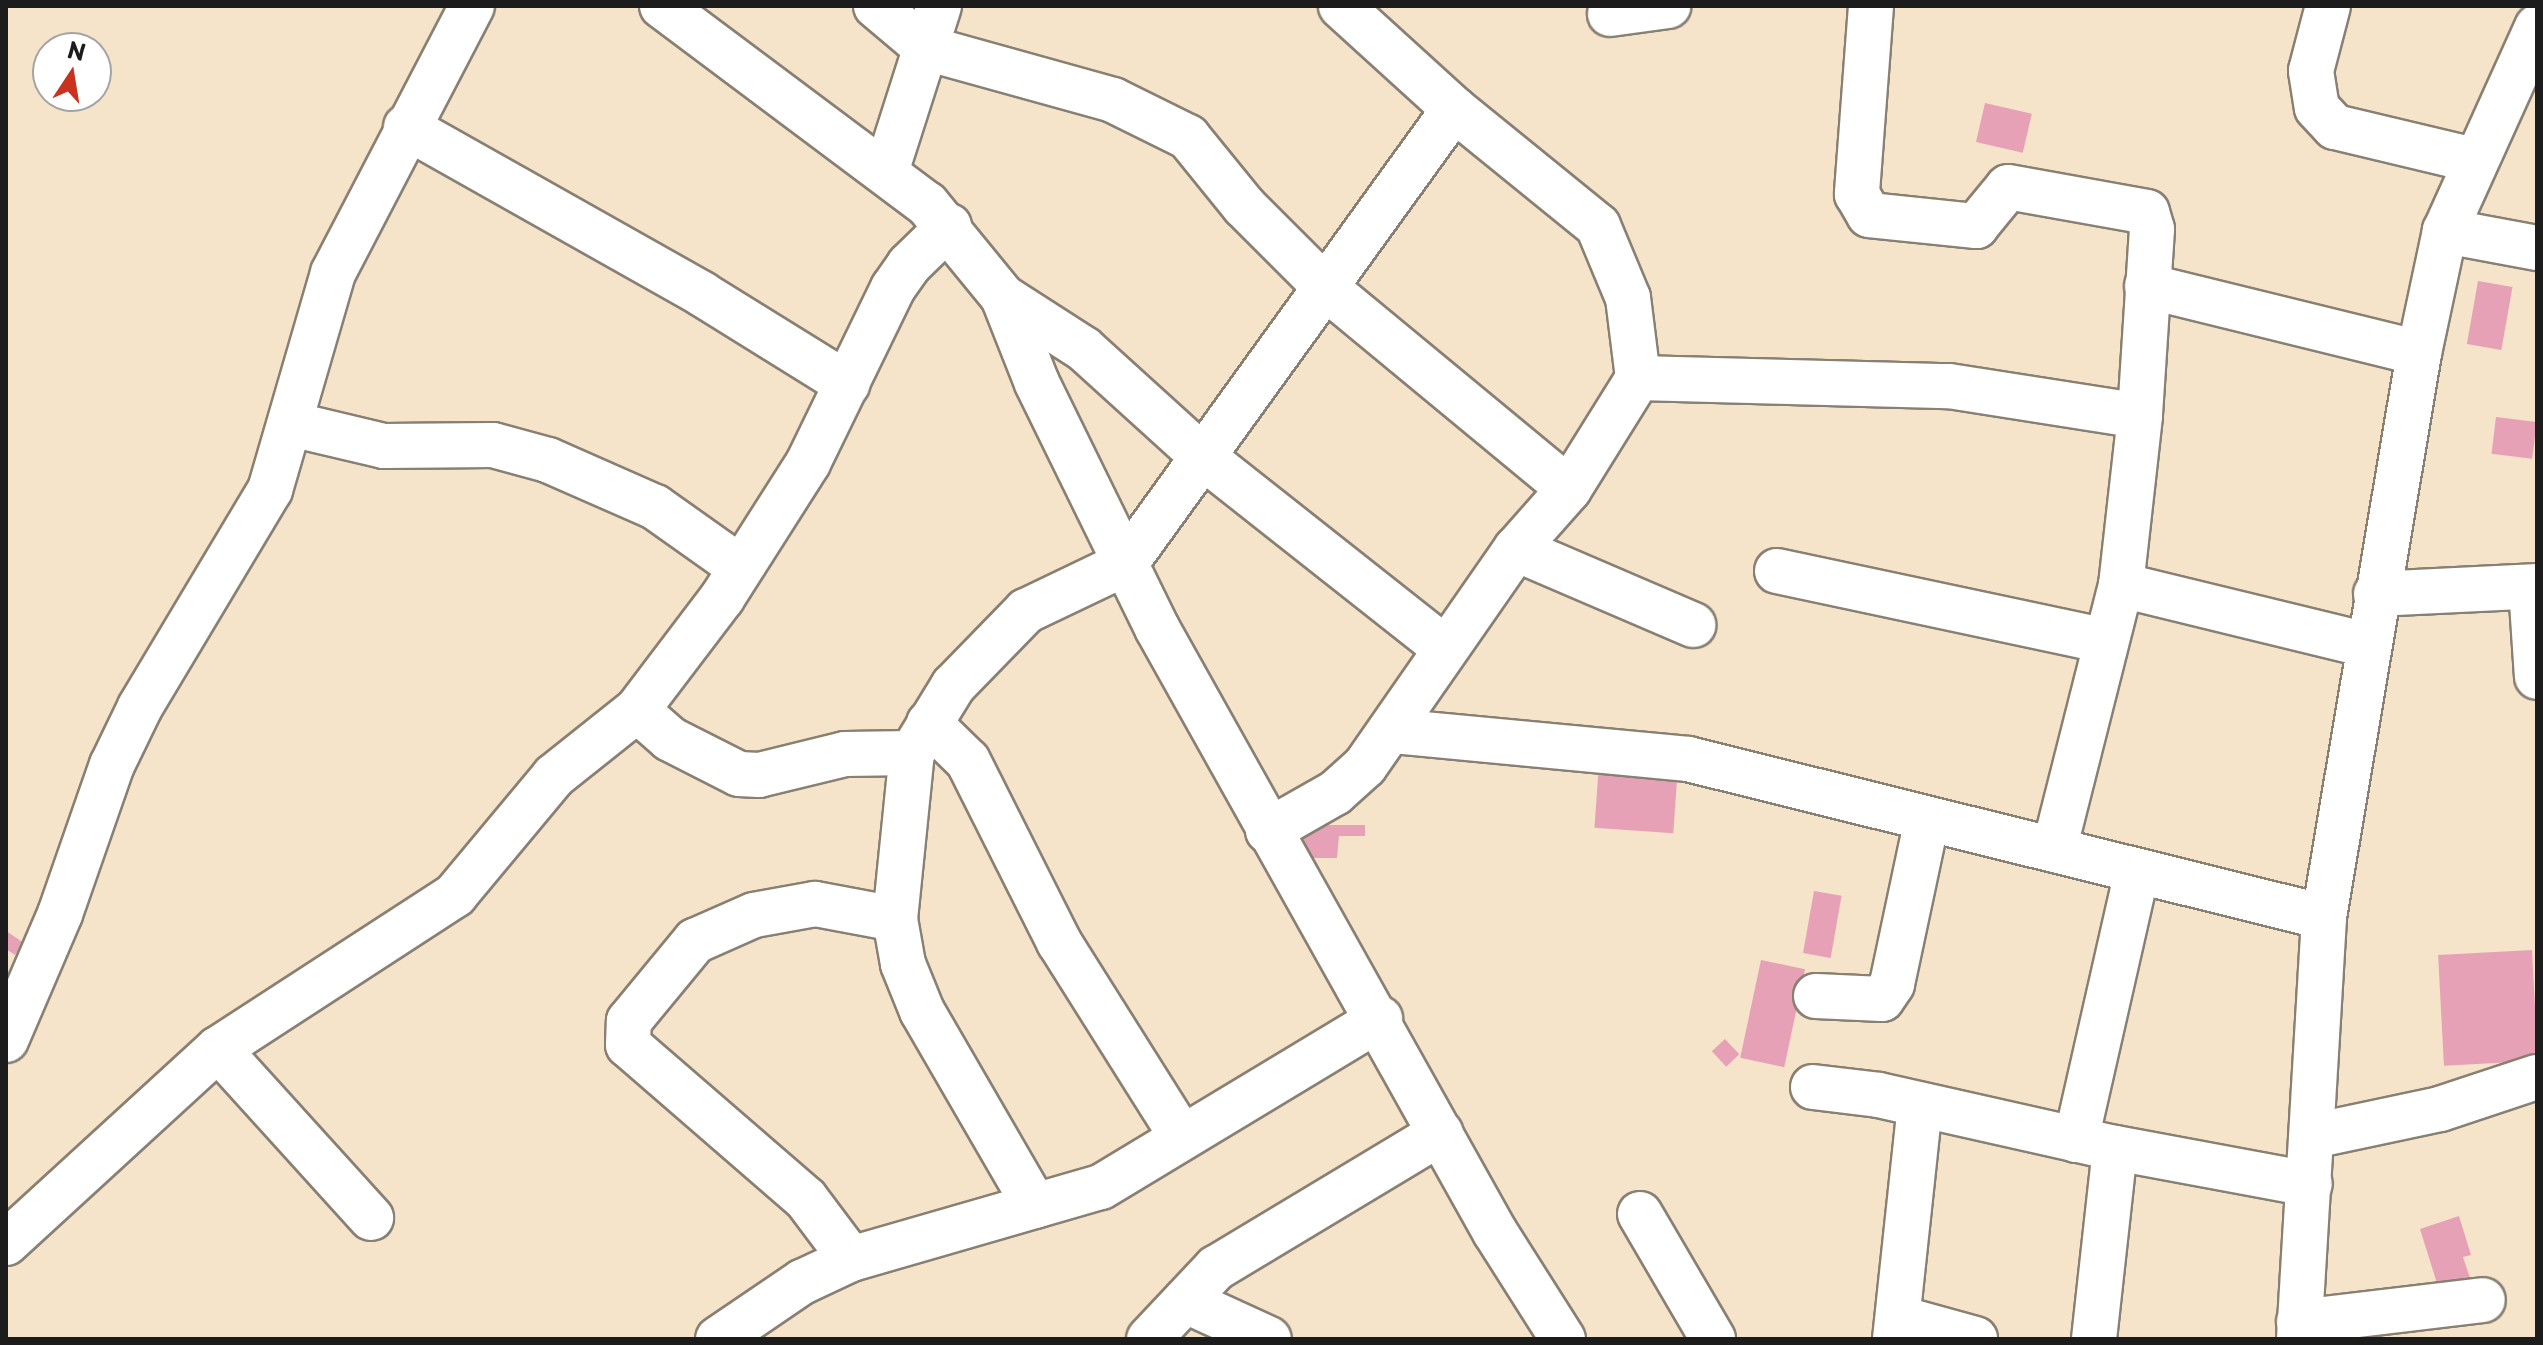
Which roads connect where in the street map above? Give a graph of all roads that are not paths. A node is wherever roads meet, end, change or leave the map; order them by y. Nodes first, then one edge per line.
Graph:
1 (472, 6) edge
2 (662, 6) edge
3 (876, 6) edge
4 (939, 6) edge
5 (1341, 6) edge
6 (1668, 6) edge
7 (1871, 6) edge
8 (2328, 6) edge
9 (1610, 14) dead end
10 (2537, 27) edge
11 (926, 48) junction
12 (1454, 109) junction
13 (406, 127) junction
14 (2474, 160) junction
15 (886, 172) junction
16 (949, 226) junction
17 (2445, 231) junction
18 (2537, 248) edge
19 (2147, 286) junction
20 (1326, 288) junction
21 (1003, 297) junction
22 (2419, 353) junction
23 (1638, 378) junction
24 (847, 384) junction
25 (2140, 416) junction
26 (291, 424) junction
27 (1203, 457) junction
28 (1569, 489) junction
29 (1516, 549) junction
30 (1126, 563) junction
31 (741, 568) junction
32 (1777, 571) dead end
33 (2121, 585) junction
34 (2534, 587) edge
35 (2376, 594) junction
36 (1693, 625) dead end
37 (2106, 641) junction
38 (2367, 645) junction
39 (1444, 647) junction
40 (2537, 677) edge
41 (637, 710) junction
42 (1392, 731) junction
43 (921, 738) junction
44 (1927, 819) junction
45 (1268, 831) junction
46 (2054, 850) junction
47 (2137, 871) junction
48 (2324, 917) junction
49 (895, 919) junction
50 (1816, 996) dead end
51 (1380, 1019) junction
52 (6, 1040) edge
53 (218, 1049) junction
54 (2537, 1077) edge
55 (1813, 1087) dead end
56 (1920, 1105) junction
57 (1441, 1133) junction
58 (1181, 1136) junction
59 (2313, 1136) junction
60 (2096, 1144) junction
61 (2310, 1184) junction
62 (1035, 1206) junction
63 (1640, 1214) dead end
64 (371, 1218) dead end
65 (6, 1243) edge
66 (851, 1259) junction
67 (2483, 1300) dead end
68 (1186, 1301) junction
69 (1897, 1329) edge
70 (2299, 1330) edge
71 (718, 1339) edge
72 (1149, 1339) edge
73 (1269, 1339) edge
74 (1563, 1339) edge
75 (1713, 1339) edge
76 (1975, 1339) edge
77 (2094, 1339) edge

1 - 13 street
2 - 15 street
3 - 11 street
4 - 11 street
5 - 12 street
6 - 9 street
7 - 19 street
8 - 14 street
10 - 14 street
11 - 15 street
11 - 20 street
12 - 20 street
12 - 23 street
13 - 24 street
13 - 26 street
14 - 17 street
15 - 16 street
16 - 21 street
16 - 24 street
17 - 18 street
17 - 22 street
19 - 22 street
19 - 25 street
20 - 27 street
20 - 28 street
21 - 27 street
21 - 30 street
22 - 35 street
23 - 25 street
23 - 28 street
24 - 31 street
25 - 33 street
26 - 31 street
26 - 52 street
27 - 30 street
27 - 39 street
28 - 29 street
29 - 36 street
29 - 39 street
30 - 43 street
30 - 45 street
31 - 41 street
32 - 37 street
33 - 37 street
33 - 38 street
34 - 35 street
34 - 40 street
35 - 38 street
37 - 46 street
38 - 48 street
39 - 42 street
41 - 43 street
41 - 53 street
42 - 44 street
42 - 45 street
43 - 49 street
43 - 58 street
44 - 46 street
44 - 50 street
45 - 51 street
46 - 47 street
47 - 48 street
47 - 60 street
48 - 59 street
49 - 62 street
49 - 66 street
51 - 57 street
51 - 58 street
53 - 64 street
53 - 65 street
54 - 59 street
55 - 56 street
56 - 60 street
56 - 69 street
57 - 68 street
57 - 74 street
58 - 62 street
59 - 61 street
60 - 61 street
60 - 77 street
61 - 70 street
62 - 66 street
63 - 75 street
66 - 71 street
67 - 70 street
68 - 72 street
68 - 73 street
69 - 76 street

